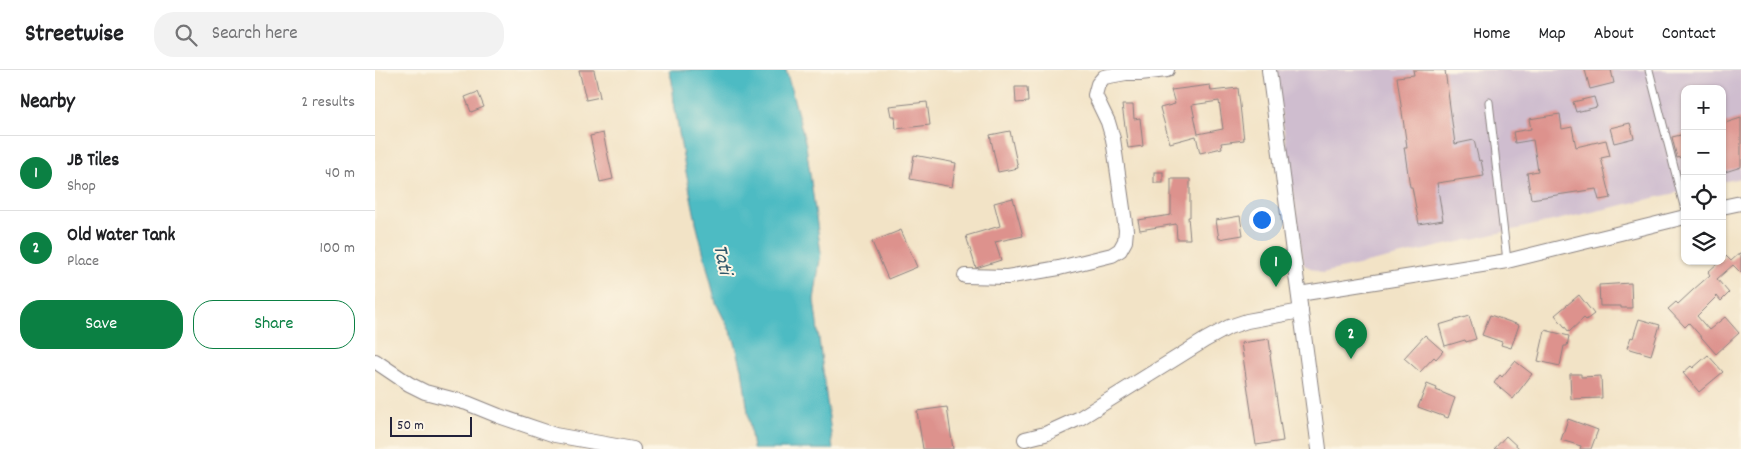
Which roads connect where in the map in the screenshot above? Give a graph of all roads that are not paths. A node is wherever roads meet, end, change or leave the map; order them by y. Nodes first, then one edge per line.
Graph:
1 (1167, 70) edge
2 (1269, 70) edge
3 (1649, 70) edge
4 (1489, 102) dead end
5 (1681, 194) edge
6 (1741, 203) edge
7 (1726, 206) edge
8 (1681, 218) edge
9 (1507, 261) junction
10 (965, 276) dead end
11 (1299, 294) junction
12 (1301, 311) junction
13 (375, 361) edge
14 (1025, 439) dead end
15 (633, 449) edge
16 (1319, 449) edge

1 - 10 street
2 - 11 street
3 - 5 lane
4 - 9 lane
6 - 7 street
8 - 9 street
9 - 11 street
11 - 12 street
12 - 14 street
12 - 16 street
13 - 15 street

